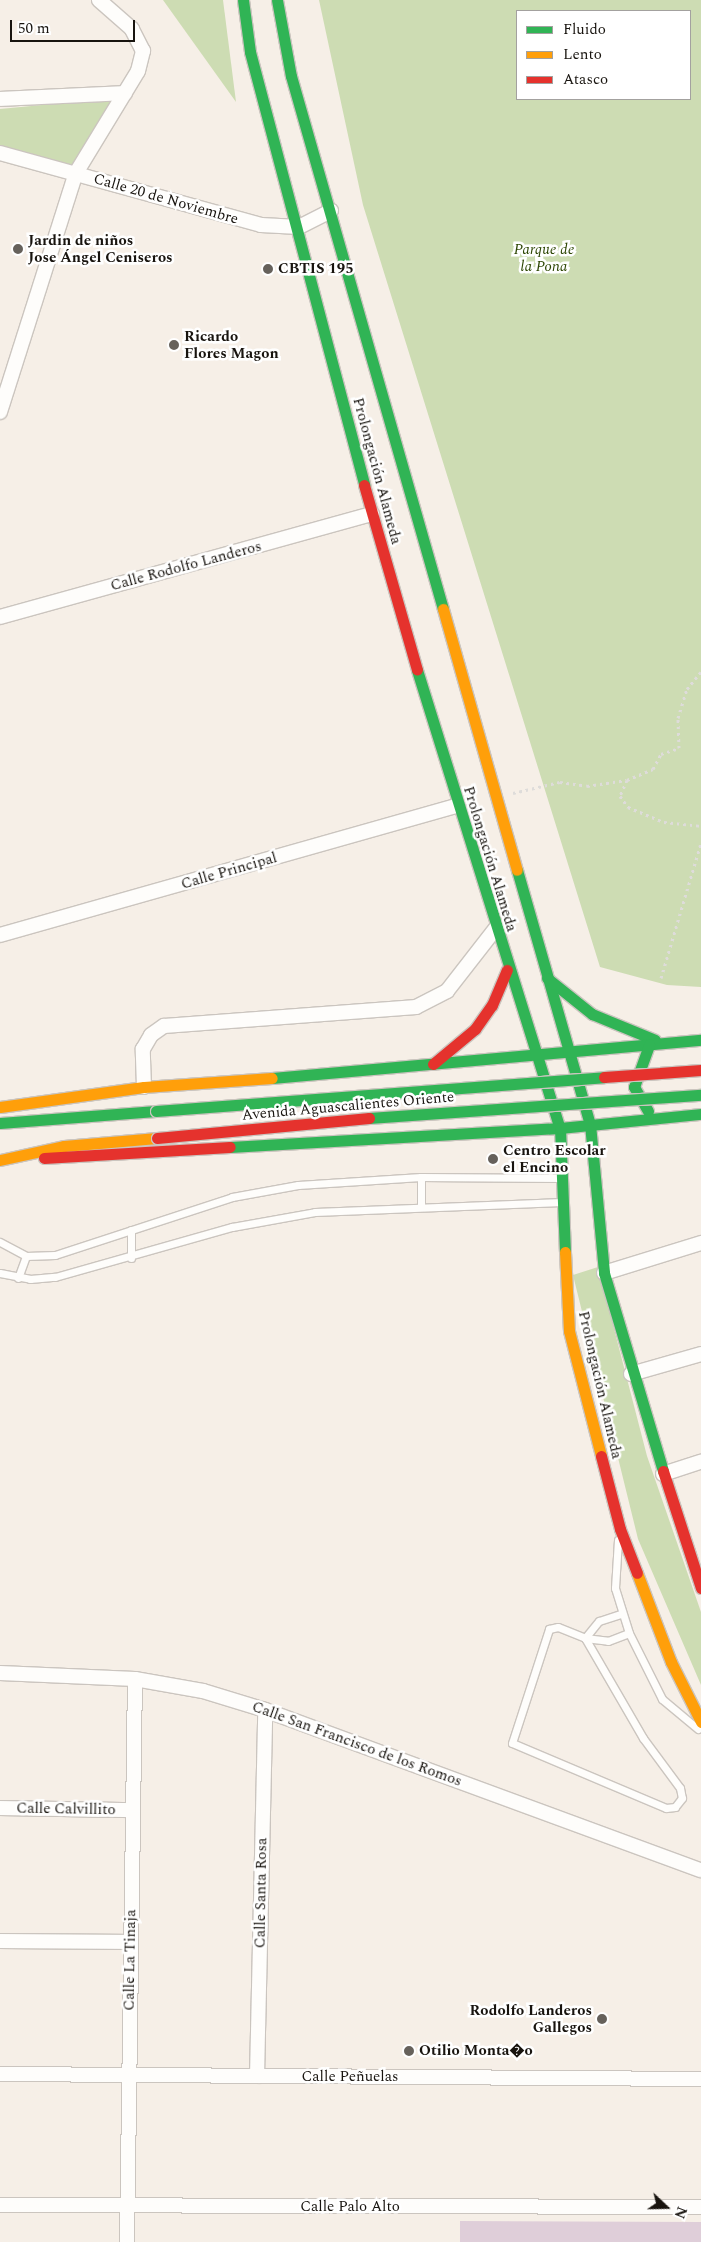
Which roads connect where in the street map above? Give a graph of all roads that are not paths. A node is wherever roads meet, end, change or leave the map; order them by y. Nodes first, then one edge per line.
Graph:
1 (99, 0) edge
2 (243, 0) edge
3 (277, 0) edge
4 (125, 93) junction
5 (0, 99) edge
6 (0, 152) edge
7 (76, 173) junction
8 (331, 211) junction
9 (299, 227) junction
10 (5, 379) edge
11 (0, 412) edge
12 (372, 514) junction
13 (0, 617) edge
14 (457, 806) junction
15 (496, 928) junction
16 (0, 935) edge
17 (507, 970) junction
18 (546, 975) junction
19 (701, 1040) edge
20 (666, 1043) junction
21 (649, 1045) junction
22 (569, 1052) junction
23 (531, 1056) junction
24 (430, 1066) junction
25 (701, 1070) edge
26 (144, 1087) junction
27 (701, 1095) edge
28 (0, 1107) edge
29 (701, 1114) edge
30 (658, 1118) junction
31 (0, 1123) edge
32 (590, 1124) junction
33 (560, 1128) junction
34 (523, 1129) junction
35 (0, 1160) edge
36 (421, 1177) junction
37 (561, 1178) junction
38 (562, 1202) junction
39 (420, 1205) junction
40 (130, 1230) junction
41 (0, 1242) edge
42 (701, 1243) edge
43 (26, 1256) junction
44 (131, 1258) junction
45 (0, 1273) edge
46 (604, 1273) junction
47 (18, 1278) junction
48 (701, 1354) edge
49 (631, 1374) junction
50 (701, 1462) edge
51 (663, 1474) junction
52 (620, 1529) junction
53 (696, 1560) edge
54 (701, 1588) edge
55 (621, 1614) junction
56 (629, 1633) junction
57 (585, 1638) junction
58 (0, 1673) edge
59 (135, 1679) junction
60 (265, 1710) junction
61 (701, 1722) edge
62 (701, 1730) edge
63 (0, 1808) edge
64 (131, 1810) junction
65 (701, 1870) edge
66 (0, 1941) edge
67 (130, 1942) junction
68 (0, 2074) edge
69 (128, 2075) junction
70 (257, 2076) junction
71 (701, 2079) edge
72 (0, 2205) edge
73 (126, 2207) junction
74 (701, 2207) edge
75 (127, 2242) edge

1 - 4 street
2 - 9 main road, Prolongación Alameda
3 - 8 main road, Prolongación Alameda
4 - 5 street
4 - 7 street
6 - 7 street, Calle 20 de Noviembre
7 - 9 street, Calle 20 de Noviembre
7 - 10 street
8 - 9 street, Calle 20 de Noviembre
8 - 18 main road, Prolongación Alameda
9 - 12 main road, Prolongación Alameda
10 - 11 street
12 - 13 street, Calle Rodolfo Landeros
12 - 14 main road, Prolongación Alameda
14 - 15 main road, Prolongación Alameda
14 - 16 street, Calle Principal
15 - 17 main road, Prolongación Alameda
15 - 26 street
17 - 23 main road, Prolongación Alameda
17 - 24 main road
18 - 20 main road
18 - 22 main road, Prolongación Alameda
19 - 20 main road
20 - 21 main road
21 - 22 main road
21 - 30 main road
22 - 23 main road
22 - 32 main road, Prolongación Alameda
23 - 24 main road
23 - 33 main road, Prolongación Alameda
23 - 34 main road
24 - 26 main road
25 - 31 main road, Avenida Aguascalientes Oriente, bridge
26 - 28 main road
27 - 35 main road, Avenida Aguascalientes Oriente, bridge
29 - 30 main road, Avenida Aguascalientes Oriente
30 - 32 main road, Avenida Aguascalientes Oriente
32 - 33 main road, Avenida Aguascalientes Oriente
32 - 46 main road, Prolongación Alameda
33 - 34 main road, Avenida Aguascalientes Oriente
33 - 37 main road, Prolongación Alameda
34 - 35 main road, Avenida Aguascalientes Oriente
36 - 37 lane
36 - 39 lane
36 - 40 lane
37 - 38 main road, Prolongación Alameda
38 - 39 lane
38 - 52 main road, Prolongación Alameda
39 - 44 lane
40 - 43 lane
40 - 44 lane
41 - 43 lane
42 - 46 street
43 - 47 lane
44 - 47 lane
45 - 47 lane
46 - 49 main road, Prolongación Alameda
48 - 49 street
49 - 51 main road, Prolongación Alameda
50 - 51 street
51 - 53 main road, Prolongación Alameda
52 - 55 lane
52 - 61 main road, Prolongación Alameda
53 - 54 main road, Prolongación Alameda
55 - 56 lane
55 - 57 lane
56 - 57 lane
56 - 62 lane
57 - 57 lane
58 - 59 street, Calle San Francisco de los Romos
59 - 60 street, Calle San Francisco de los Romos
59 - 64 street, Calle La Tinaja
60 - 65 street, Calle San Francisco de los Romos
60 - 70 street, Calle Santa Rosa
63 - 64 street, Calle Calvillito
64 - 67 street, Calle La Tinaja
66 - 67 street
67 - 69 street, Calle La Tinaja
68 - 69 street, Calle Peñuelas
69 - 70 street, Calle Peñuelas
69 - 73 street, Calle La Tinaja
70 - 71 street, Calle Peñuelas
72 - 73 street, Calle Palo Alto
73 - 74 street, Calle Palo Alto
73 - 75 street, Calle La Tinaja

